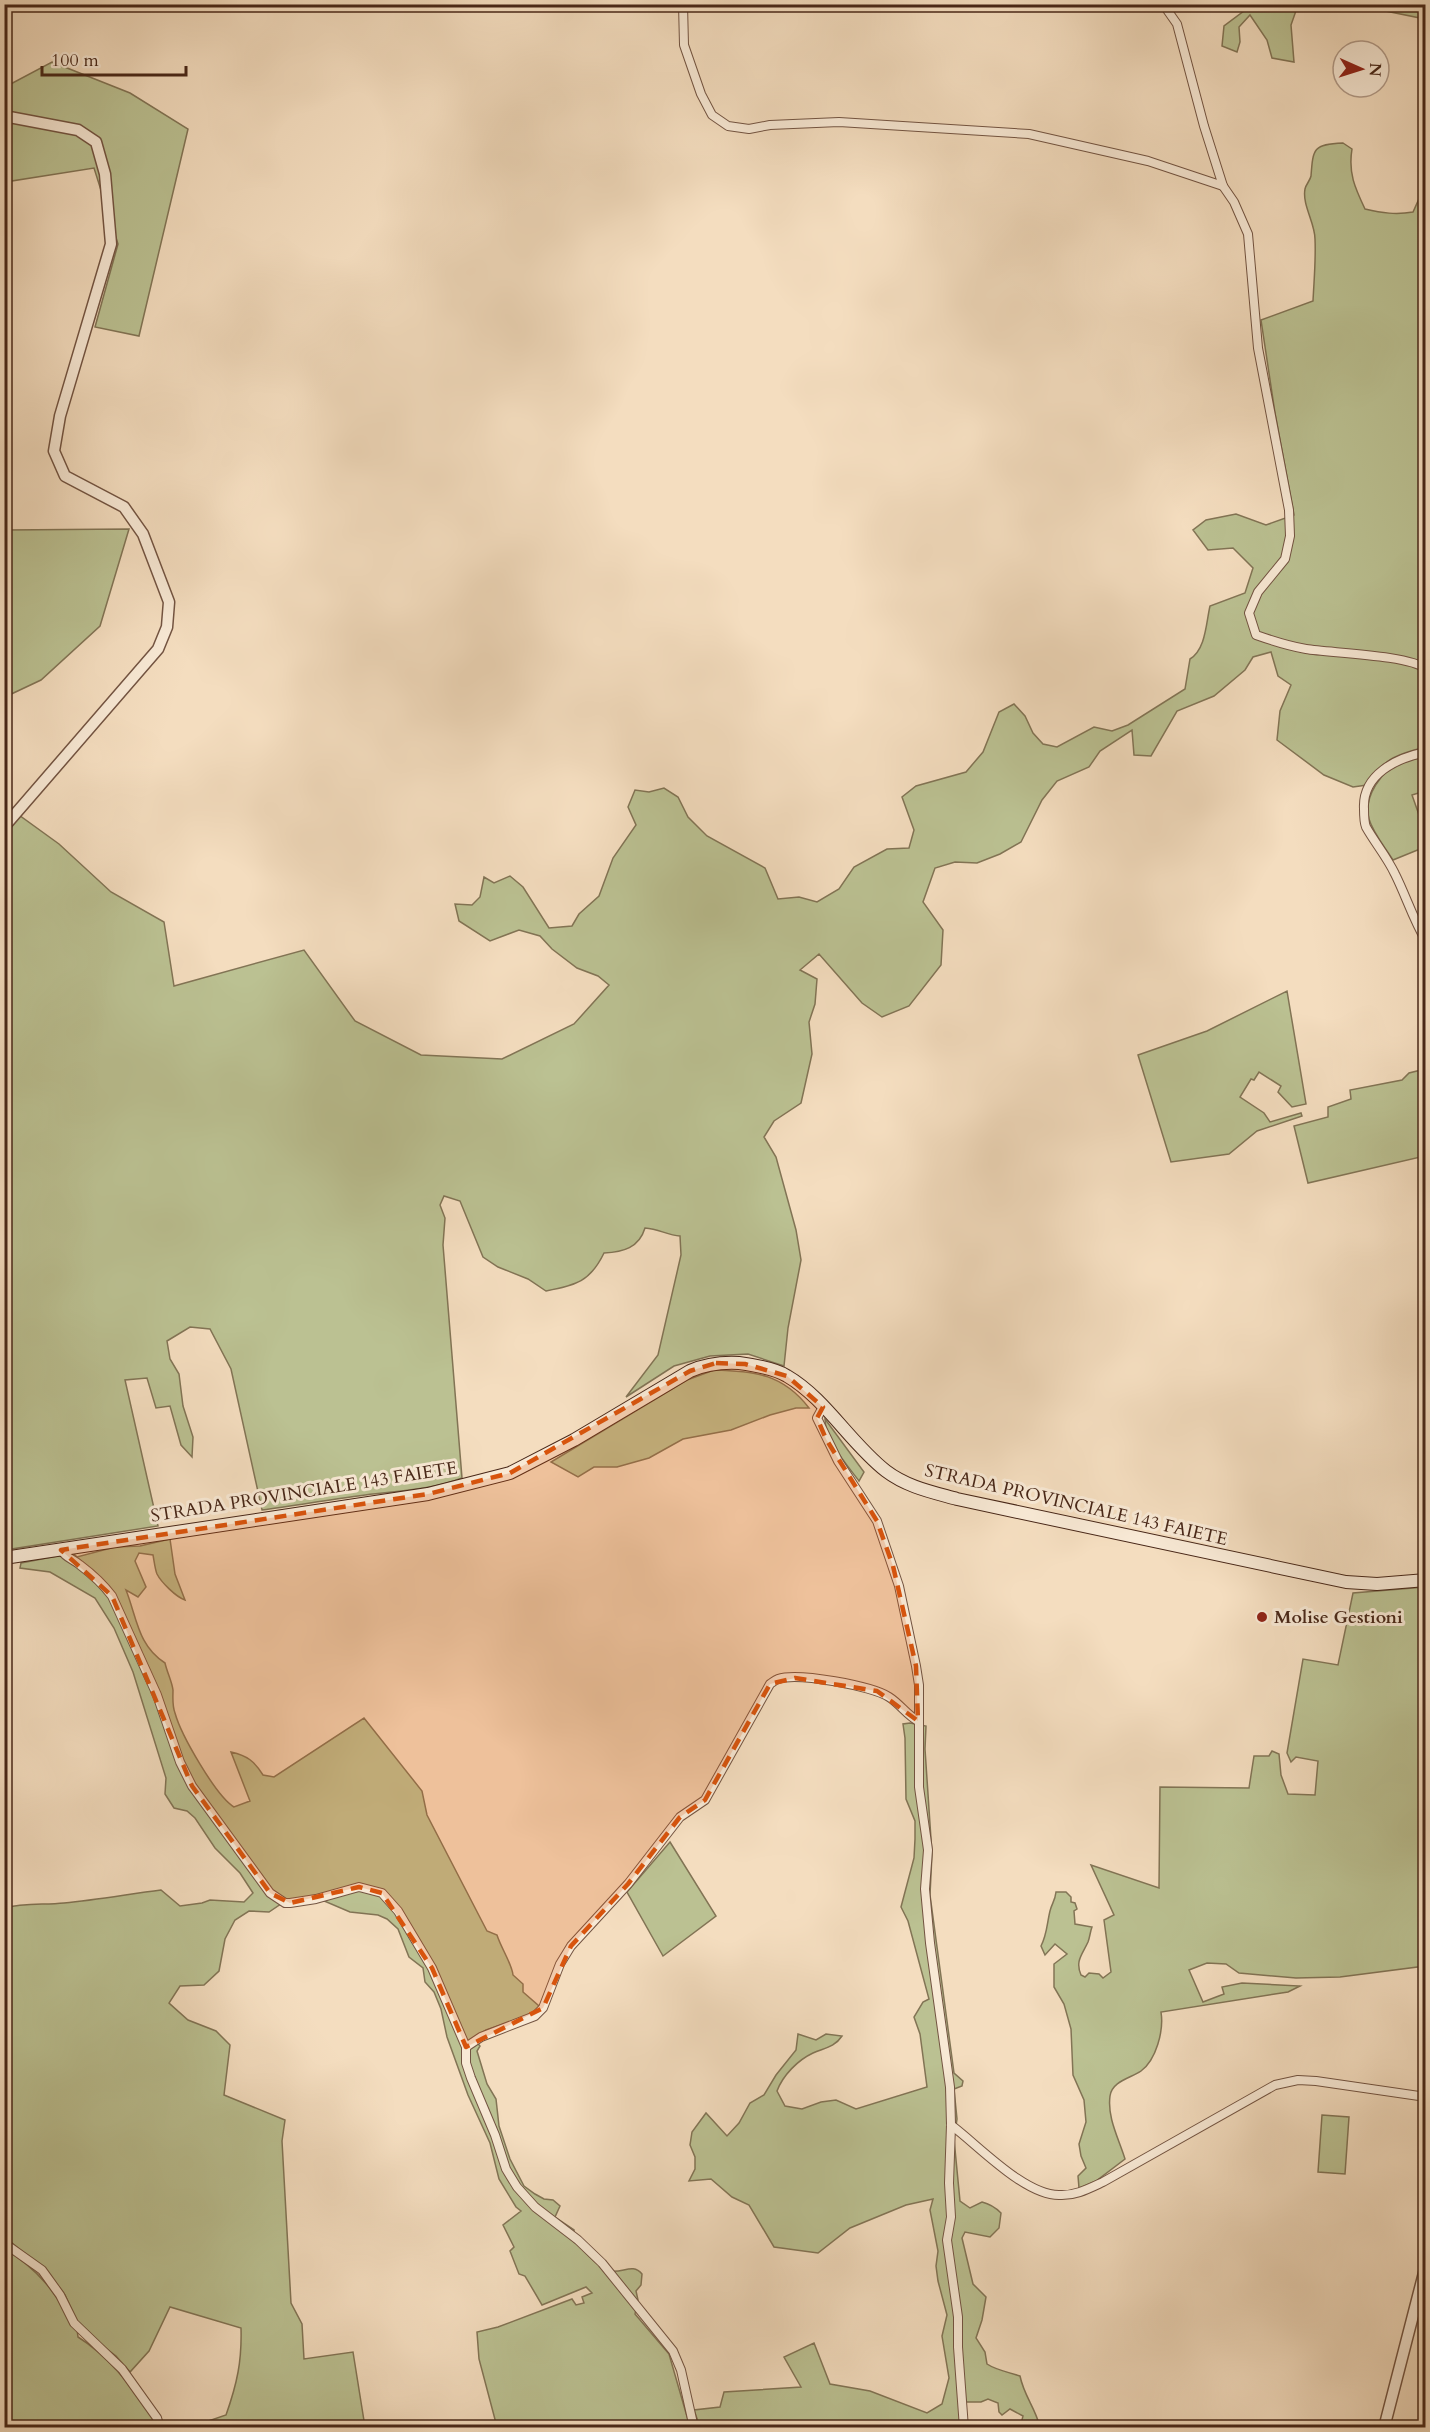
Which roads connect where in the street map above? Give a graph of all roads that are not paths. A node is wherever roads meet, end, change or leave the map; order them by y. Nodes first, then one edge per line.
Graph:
1 (683, 4) edge
2 (1163, 4) edge
3 (4, 116) edge
4 (1223, 186) junction
5 (1425, 669) edge
6 (1425, 752) edge
7 (4, 827) edge
8 (1425, 941) edge
9 (823, 1407) junction
10 (61, 1550) junction
11 (4, 1558) edge
12 (1425, 1580) edge
13 (918, 1721) junction
14 (466, 2047) junction
15 (1425, 2097) edge
16 (951, 2125) junction
17 (4, 2243) edge
18 (1425, 2265) edge
19 (160, 2427) edge
20 (694, 2427) edge
21 (964, 2427) edge
22 (1384, 2427) edge

1 - 4 street
2 - 4 street
3 - 7 street
4 - 5 street
6 - 8 street
9 - 10 main road, STRADA PROVINCIALE 143 FAIETE
9 - 12 main road, STRADA PROVINCIALE 143 FAIETE
9 - 13 street
10 - 11 main road, STRADA PROVINCIALE 143 FAIETE
10 - 14 street
13 - 14 street
13 - 16 street
14 - 20 street
15 - 16 street
16 - 21 street
17 - 19 street
18 - 22 street

